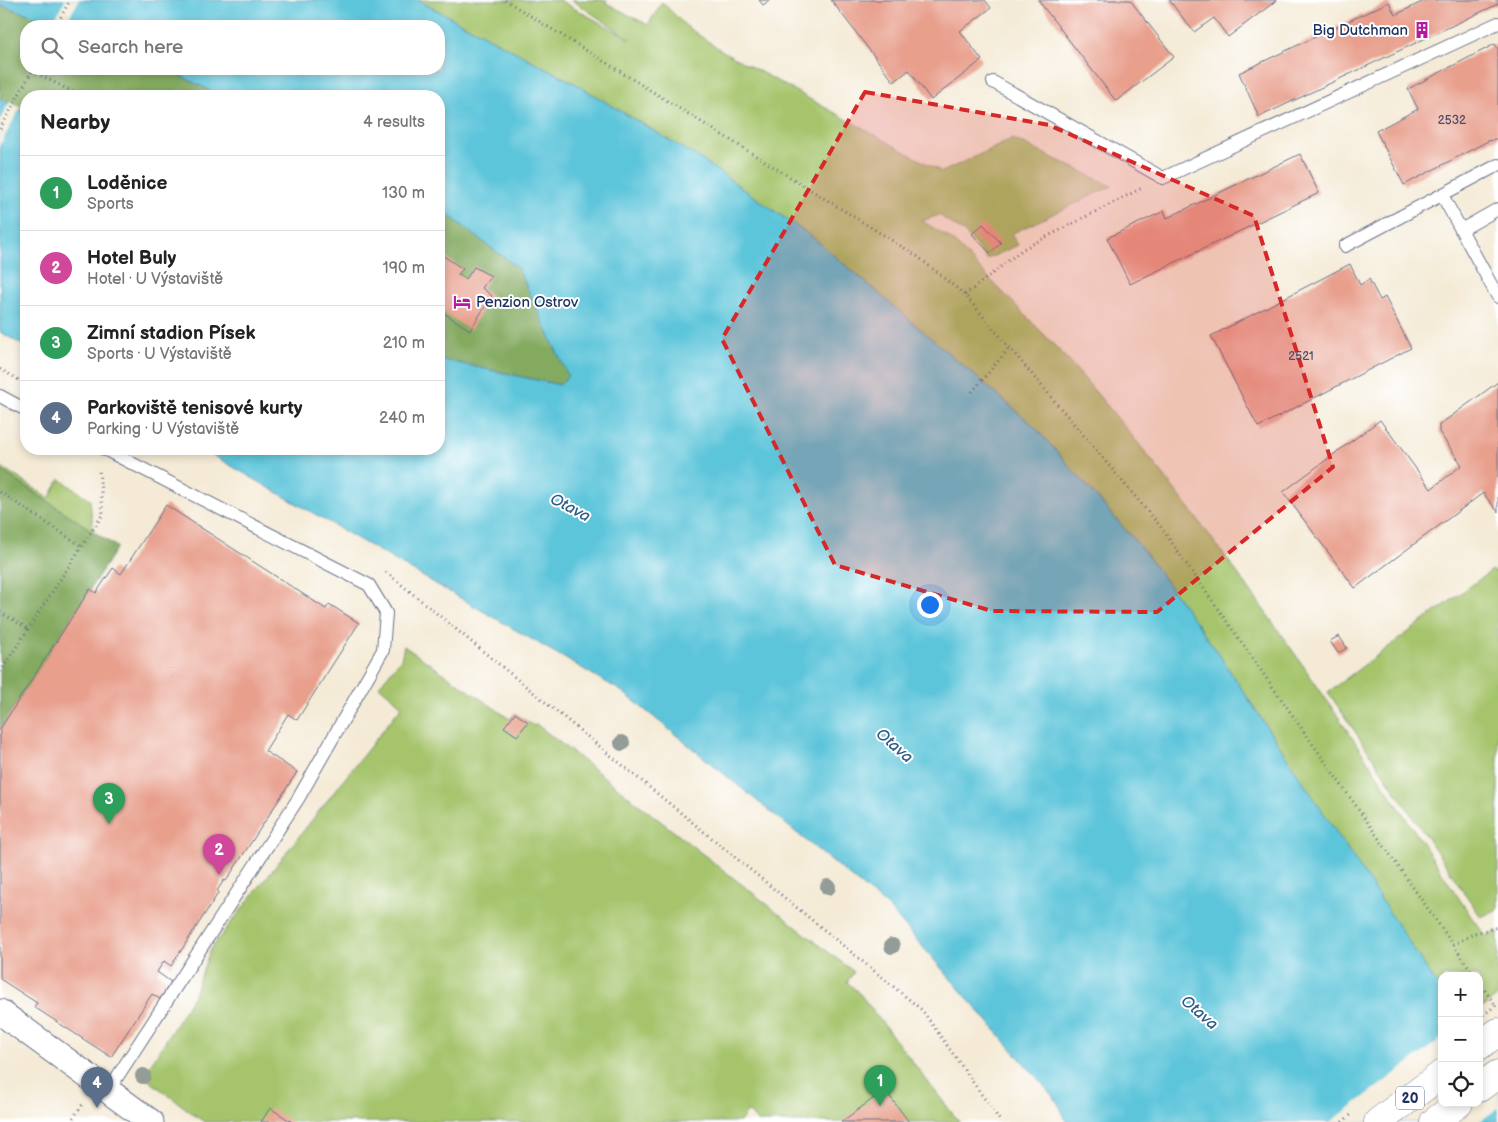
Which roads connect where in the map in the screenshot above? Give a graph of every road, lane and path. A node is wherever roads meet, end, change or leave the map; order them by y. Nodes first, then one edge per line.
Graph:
1 (70, 0) edge
2 (505, 0) edge
3 (59, 20) edge
4 (1498, 23) edge
5 (30, 75) edge
6 (42, 75) edge
7 (993, 82) dead end
8 (22, 90) edge
9 (70, 90) edge
10 (20, 94) edge
11 (0, 130) edge
12 (1498, 165) edge
13 (1163, 178) junction
14 (1442, 195) junction
15 (1498, 209) edge
16 (1461, 230) junction
17 (1345, 246) dead end
18 (965, 295) junction
19 (1498, 297) edge
20 (1010, 347) junction
21 (0, 369) edge
22 (20, 381) edge
23 (972, 392) dead end
24 (0, 396) edge
25 (20, 407) edge
26 (116, 455) edge
27 (99, 468) dead end
28 (0, 492) edge
29 (83, 547) junction
30 (378, 569) dead end
31 (0, 612) edge
32 (27, 628) junction
33 (0, 672) edge
34 (1496, 928) edge
35 (1453, 945) junction
36 (1472, 972) edge
37 (1483, 988) edge
38 (1498, 1004) edge
39 (1498, 1009) edge
40 (0, 1012) edge
41 (1480, 1017) edge
42 (1498, 1032) edge
43 (1483, 1043) edge
44 (1498, 1074) edge
45 (1438, 1077) edge
46 (1483, 1085) edge
47 (99, 1094) junction
48 (1454, 1107) edge
49 (70, 1122) edge
50 (151, 1122) edge
51 (1001, 1122) edge
52 (1378, 1122) edge
53 (1434, 1122) edge

1 - 3 path
2 - 18 path
4 - 13 lane
5 - 8 path
6 - 9 path
7 - 13 lane
10 - 11 path
12 - 14 lane
13 - 18 path
14 - 16 lane
14 - 17 lane
15 - 16 lane
16 - 19 lane
18 - 20 path
20 - 23 path
20 - 35 path
21 - 22 path
24 - 25 lane
26 - 47 lane
27 - 29 path
28 - 29 path
29 - 32 path
30 - 51 path
31 - 32 path
32 - 33 path
34 - 35 path
35 - 36 path
37 - 39 path
38 - 41 path, bridge
40 - 47 street
42 - 43 highway
44 - 46 highway
45 - 52 highway, 20
47 - 49 path
47 - 50 street
48 - 53 highway, 20

